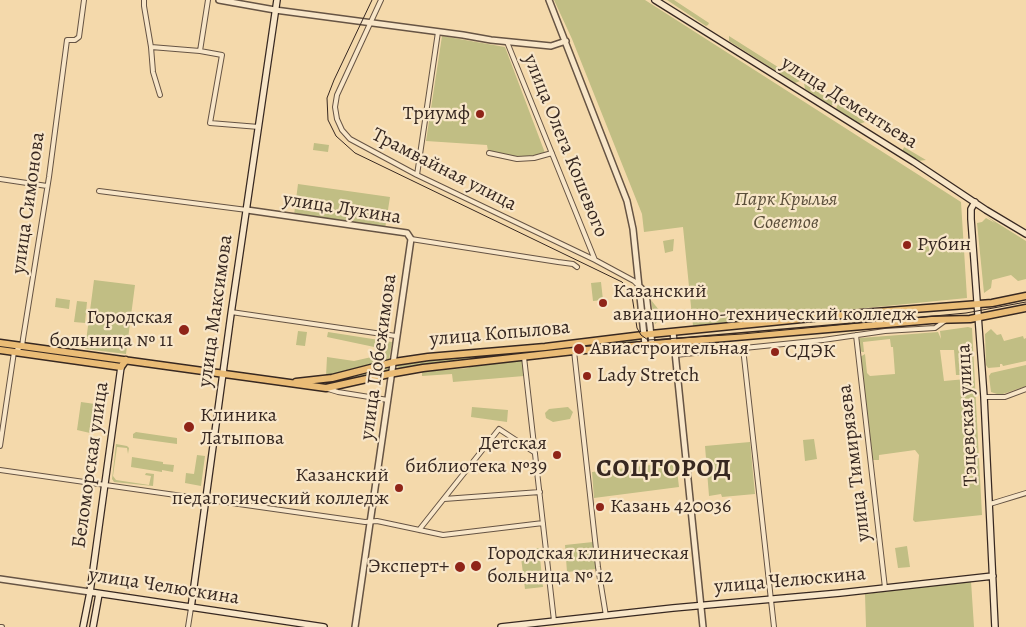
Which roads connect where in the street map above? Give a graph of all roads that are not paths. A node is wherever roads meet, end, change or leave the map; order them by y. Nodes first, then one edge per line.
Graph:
1 (84, 0) edge
2 (144, 0) edge
3 (208, 0) edge
4 (219, 0) edge
5 (277, 0) edge
6 (382, 0) edge
7 (549, 0) edge
8 (654, 0) edge
9 (275, 10) junction
10 (372, 23) junction
11 (438, 32) junction
12 (566, 41) junction
13 (507, 42) junction
14 (151, 47) junction
15 (200, 51) junction
16 (160, 95) dead end
17 (259, 126) junction
18 (489, 153) dead end
19 (552, 153) junction
20 (417, 175) junction
21 (0, 179) edge
22 (47, 186) junction
23 (99, 191) dead end
24 (975, 202) junction
25 (247, 210) junction
26 (1026, 234) edge
27 (411, 240) junction
28 (595, 260) junction
29 (577, 267) dead end
30 (639, 286) junction
31 (1026, 296) edge
32 (976, 304) junction
33 (1026, 308) edge
34 (231, 312) junction
35 (978, 318) junction
36 (946, 320) junction
37 (747, 325) junction
38 (822, 330) junction
39 (673, 332) junction
40 (647, 335) junction
41 (856, 335) junction
42 (396, 336) junction
43 (748, 337) junction
44 (824, 340) junction
45 (0, 343) edge
46 (674, 343) junction
47 (648, 345) junction
48 (22, 346) junction
49 (743, 348) junction
50 (0, 350) edge
51 (574, 351) junction
52 (14, 352) junction
53 (675, 354) junction
54 (524, 357) junction
55 (126, 360) junction
56 (394, 362) junction
57 (122, 367) junction
58 (392, 373) junction
59 (223, 374) junction
60 (286, 382) junction
61 (326, 388) junction
62 (1026, 389) edge
63 (984, 397) junction
64 (388, 400) junction
65 (0, 446) edge
66 (535, 452) junction
67 (0, 470) edge
68 (105, 485) junction
69 (540, 492) junction
70 (1026, 493) edge
71 (444, 499) junction
72 (206, 500) junction
73 (990, 504) junction
74 (370, 522) junction
75 (543, 523) junction
76 (419, 530) junction
77 (993, 576) junction
78 (0, 579) edge
79 (885, 588) junction
80 (90, 592) junction
81 (99, 594) junction
82 (771, 600) junction
83 (701, 605) junction
84 (191, 608) junction
85 (606, 616) junction
86 (554, 621) junction
87 (529, 626) edge
88 (83, 627) edge
89 (93, 627) edge
90 (188, 627) edge
91 (324, 627) edge
92 (355, 627) edge
93 (501, 627) edge
94 (703, 627) edge
95 (774, 627) edge
96 (995, 627) edge

1 - 22 street, улица Симонова
2 - 14 street
3 - 15 street
4 - 9 street
5 - 9 main road, улица Максимова
6 - 10 street, Трамвайная улица
7 - 12 street, улица Олега Кошевого
8 - 24 main road, улица Дементьева
9 - 10 street
9 - 17 main road, улица Максимова
10 - 11 street
10 - 20 street, Трамвайная улица
11 - 13 street
11 - 20 street
12 - 13 street
12 - 30 street, улица Олега Кошевого
13 - 19 street, улица Олега Кошевого
14 - 15 street
14 - 16 street
15 - 17 street
17 - 25 main road, улица Максимова
18 - 19 street
19 - 28 street, улица Олега Кошевого
20 - 28 street, Трамвайная улица
21 - 22 street
22 - 48 street, улица Симонова
23 - 25 street, улица Лукина
24 - 26 main road, улица Дементьева
24 - 32 main road, Тэцевская улица
25 - 27 street, улица Лукина
25 - 34 main road, улица Максимова
27 - 29 street, улица Лукина
27 - 42 street, улица Побежимова
28 - 30 street, Трамвайная улица
30 - 40 street, улица Олега Кошевого
31 - 32 main road, улица Копылова
32 - 35 main road, Тэцевская улица
32 - 37 main road, улица Копылова
33 - 35 main road, улица Копылова
34 - 42 street
34 - 59 main road, улица Максимова
35 - 36 main road, улица Копылова
35 - 63 main road, Тэцевская улица
36 - 38 main road, улица Копылова
36 - 41 street, улица Копылова
37 - 39 main road, улица Копылова
37 - 43 main road
38 - 43 main road, улица Копылова
38 - 44 street
39 - 40 main road, улица Копылова
39 - 46 street
40 - 47 street, улица Олега Кошевого
40 - 56 main road, улица Копылова
41 - 44 street, улица Копылова
41 - 79 street, улица Тимирязева
42 - 56 street, улица Побежимова
43 - 46 main road, улица Копылова
44 - 49 street, улица Копылова
45 - 48 main road
46 - 47 main road, улица Копылова
46 - 53 street
47 - 51 main road, улица Копылова
48 - 52 street
48 - 55 main road
49 - 53 street, улица Копылова
49 - 82 street
50 - 52 main road
51 - 54 main road, улица Копылова
51 - 85 street
52 - 57 main road
52 - 65 street
53 - 83 street
54 - 58 main road, улица Копылова
54 - 66 street
55 - 57 main road
55 - 59 main road
56 - 58 street, улица Побежимова
56 - 60 main road, улица Копылова
57 - 68 main road, Беломорская улица
58 - 61 main road, улица Копылова
58 - 64 street, улица Побежимова
59 - 60 main road
59 - 72 main road, улица Максимова
60 - 61 main road
61 - 64 street
62 - 63 street
63 - 73 main road, Тэцевская улица
64 - 74 street, улица Побежимова
66 - 69 street
66 - 71 street
67 - 68 street
68 - 72 street
68 - 80 main road, Беломорская улица
69 - 71 street
69 - 75 street
70 - 73 street
71 - 76 street
72 - 74 street
72 - 84 main road, улица Максимова
73 - 77 main road, Тэцевская улица
74 - 76 street
74 - 92 street, улица Побежимова
75 - 76 street
75 - 86 street
77 - 79 main road, улица Челюскина
77 - 96 main road, Тэцевская улица
78 - 80 street, улица Челюскина
79 - 82 main road, улица Челюскина
80 - 81 main road, улица Челюскина
80 - 88 main road, Беломорская улица
81 - 84 main road, улица Челюскина
81 - 89 main road
82 - 83 main road, улица Челюскина
82 - 95 street
83 - 85 main road, улица Челюскина
83 - 94 street
84 - 90 street, улица Максимова
84 - 91 main road, улица Челюскина
85 - 86 main road, улица Челюскина
86 - 87 main road, улица Челюскина
87 - 93 main road, улица Челюскина

